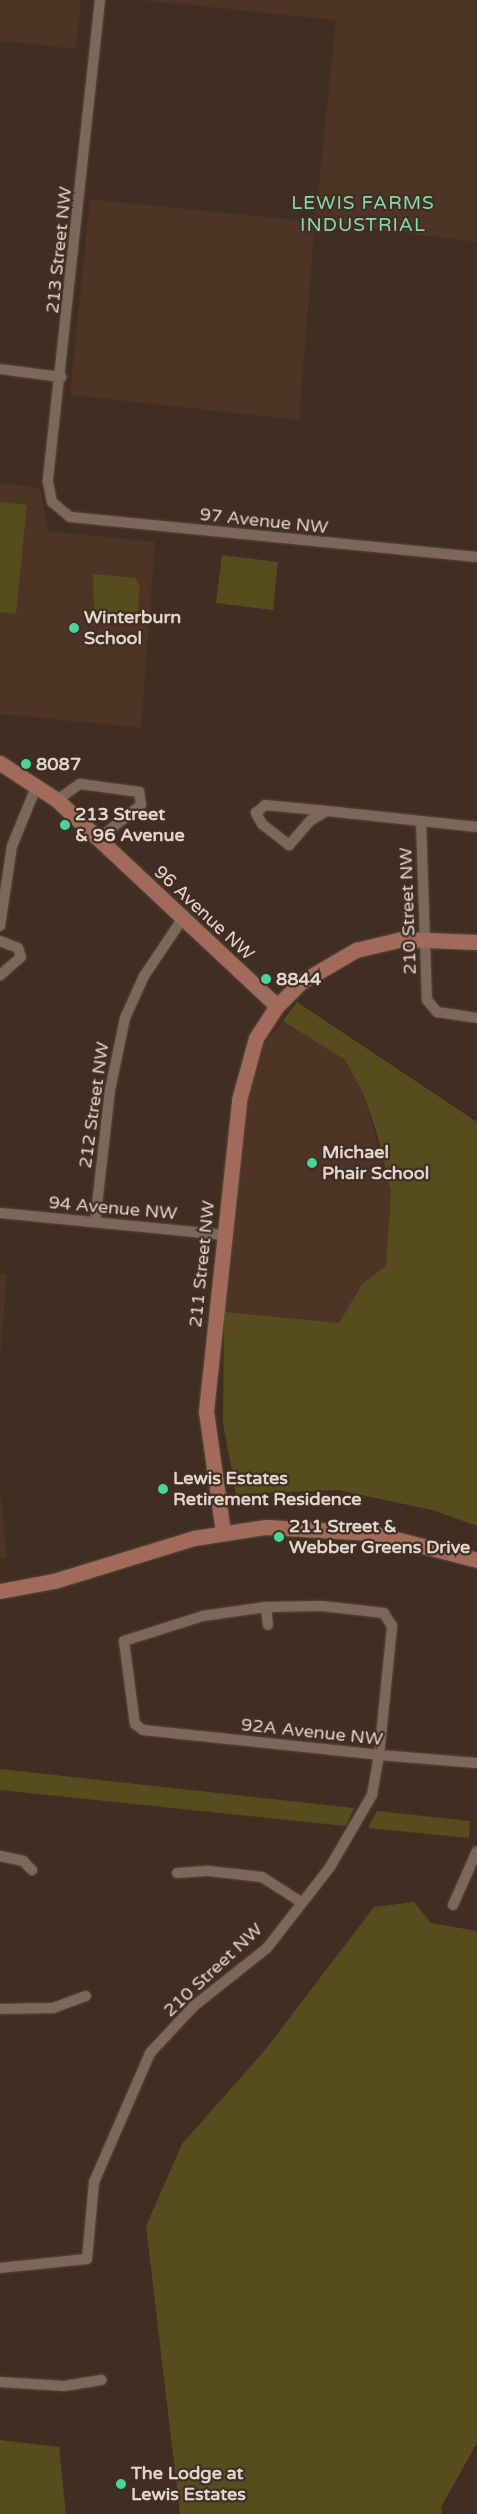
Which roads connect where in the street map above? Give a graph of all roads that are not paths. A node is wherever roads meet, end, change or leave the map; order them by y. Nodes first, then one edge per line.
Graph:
1 (100, 0) edge
2 (0, 370) edge
3 (61, 377) junction
4 (52, 502) joint
5 (477, 557) edge
6 (0, 763) edge
7 (37, 785) junction
8 (57, 800) junction
9 (327, 811) junction
10 (421, 821) junction
11 (477, 827) edge
12 (98, 839) junction
13 (183, 918) junction
14 (0, 926) edge
15 (426, 939) junction
16 (0, 941) edge
17 (477, 942) edge
18 (0, 976) edge
19 (276, 1006) junction
20 (477, 1018) edge
21 (0, 1213) edge
22 (95, 1222) junction
23 (223, 1235) junction
24 (223, 1532) junction
25 (477, 1560) edge
26 (0, 1592) edge
27 (266, 1607) junction
28 (268, 1625) dead end
29 (379, 1755) junction
30 (477, 1764) edge
31 (477, 1851) edge
32 (0, 1856) edge
33 (32, 1870) dead end
34 (177, 1873) dead end
35 (301, 1902) junction
36 (453, 1905) dead end
37 (86, 1996) dead end
38 (0, 2009) edge
39 (0, 2268) edge
40 (102, 2380) dead end
41 (0, 2382) edge

1 - 3 street, 213 Street NW
2 - 3 street
3 - 4 street, 213 Street NW
4 - 5 street, 97 Avenue NW
6 - 7 street, 96 Avenue NW
7 - 8 street, 96 Avenue NW
7 - 14 street
8 - 12 street, 96 Avenue NW
8 - 12 street
9 - 9 street
9 - 10 street
10 - 11 street
10 - 15 street, 210 Street NW
12 - 13 street, 96 Avenue NW
13 - 19 street, 96 Avenue NW
13 - 22 street, 212 Street NW
15 - 17 street
15 - 19 street
15 - 20 street, 210 Street NW
16 - 18 street
19 - 23 street, 211 Street NW
21 - 22 street, 94 Avenue NW
22 - 23 street, 94 Avenue NW
23 - 24 street, 211 Street NW
24 - 25 street
24 - 26 street
27 - 28 street
27 - 29 street, 210 Street NW
27 - 29 street, 92A Avenue NW
29 - 30 street, 92A Avenue NW
29 - 35 street, 210 Street NW
31 - 36 street
32 - 33 street
34 - 35 street
35 - 39 street, 210 Street NW
37 - 38 street
40 - 41 street

